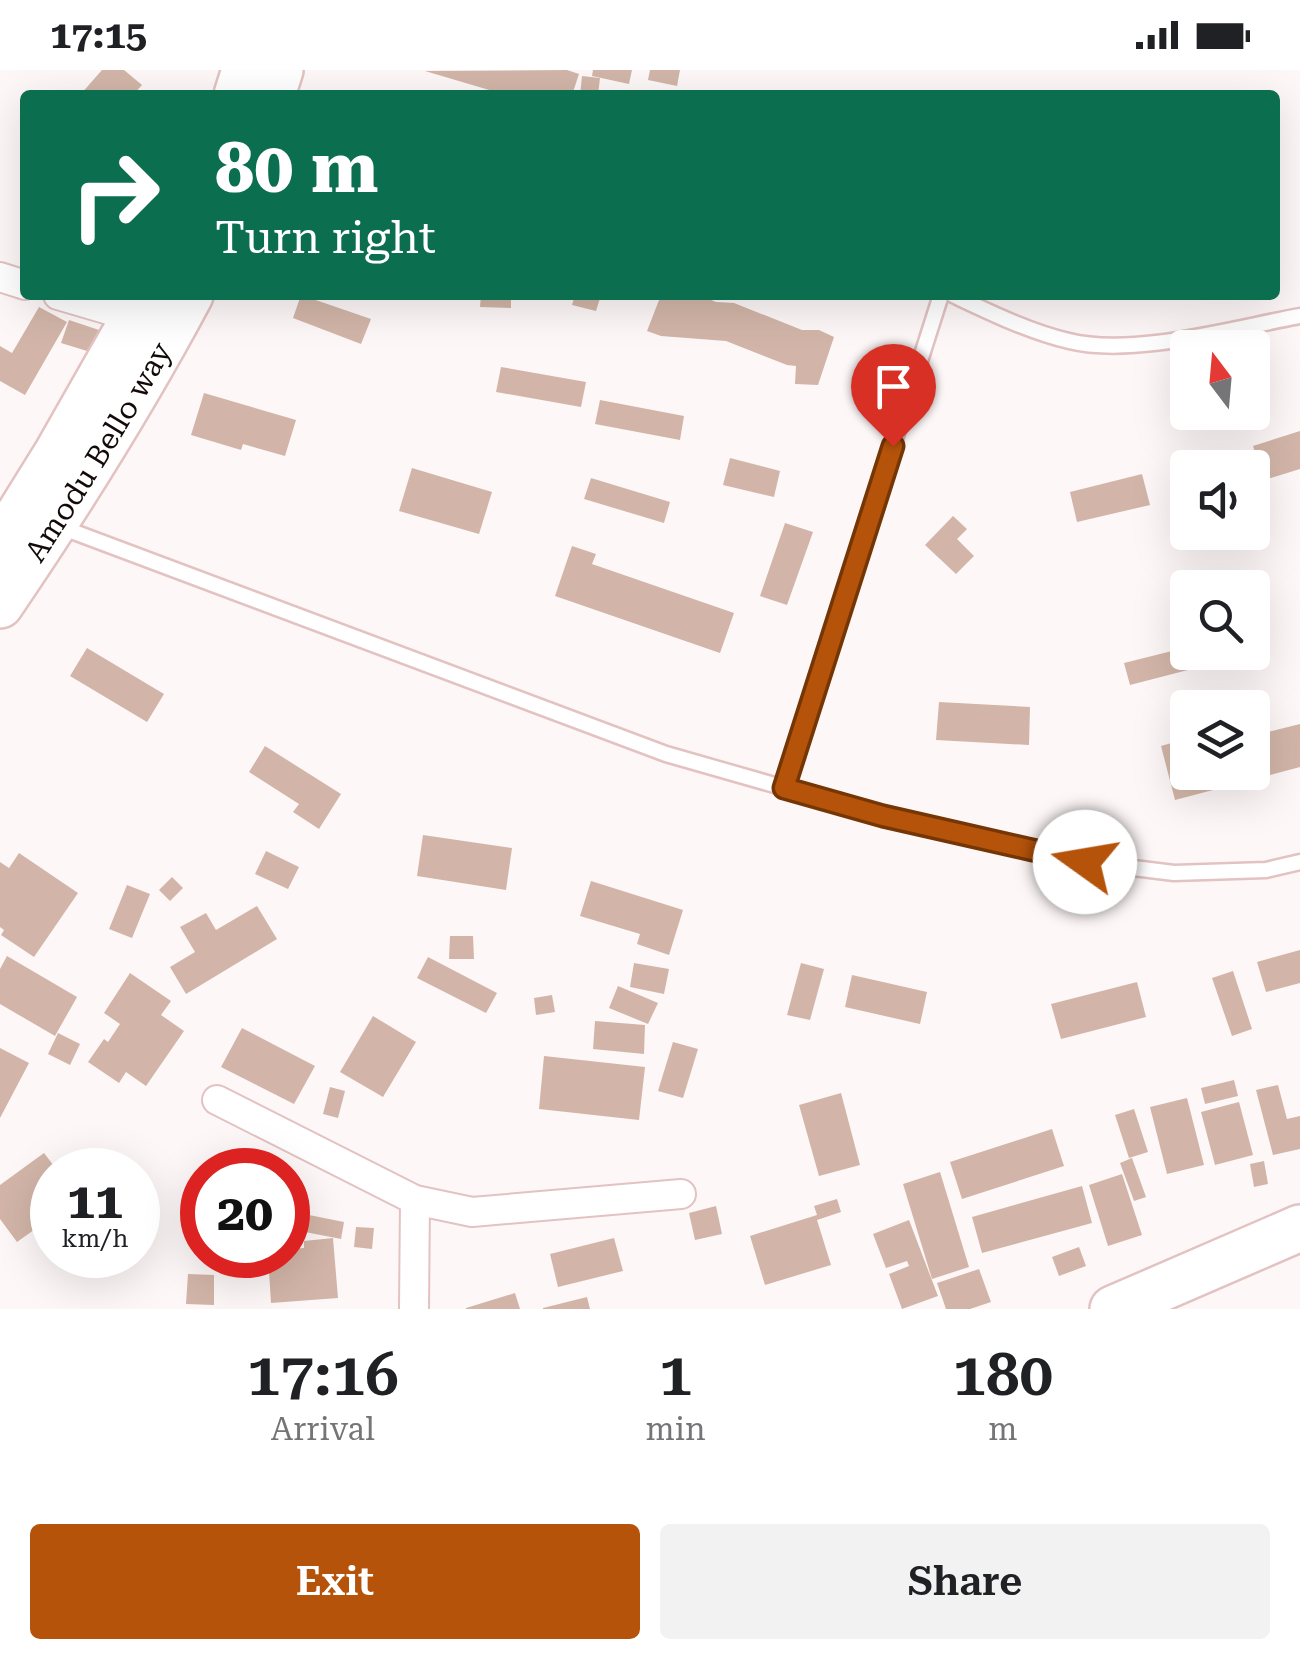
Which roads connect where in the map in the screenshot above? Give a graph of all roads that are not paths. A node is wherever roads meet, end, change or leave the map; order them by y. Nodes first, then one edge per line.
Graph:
1 (93, 300) edge
2 (187, 300) edge
3 (939, 300) edge
4 (966, 300) edge
5 (142, 307) edge
6 (1300, 316) edge
7 (26, 526) edge
8 (0, 605) edge
9 (784, 788) junction
10 (1300, 862) edge
11 (216, 1100) dead end
12 (681, 1194) dead end
13 (415, 1200) junction
14 (1300, 1228) edge
15 (1300, 1262) edge
16 (414, 1309) edge
17 (1113, 1309) edge
18 (1192, 1309) edge

1 - 5 street
2 - 7 main road, Amodu Bello way
3 - 9 lane
4 - 6 lane
5 - 7 main road, Amodu Bello way
7 - 8 main road, Amodu Bello way
7 - 9 lane
9 - 10 lane
11 - 13 street
12 - 13 street
13 - 16 street
14 - 17 main road
15 - 18 main road

